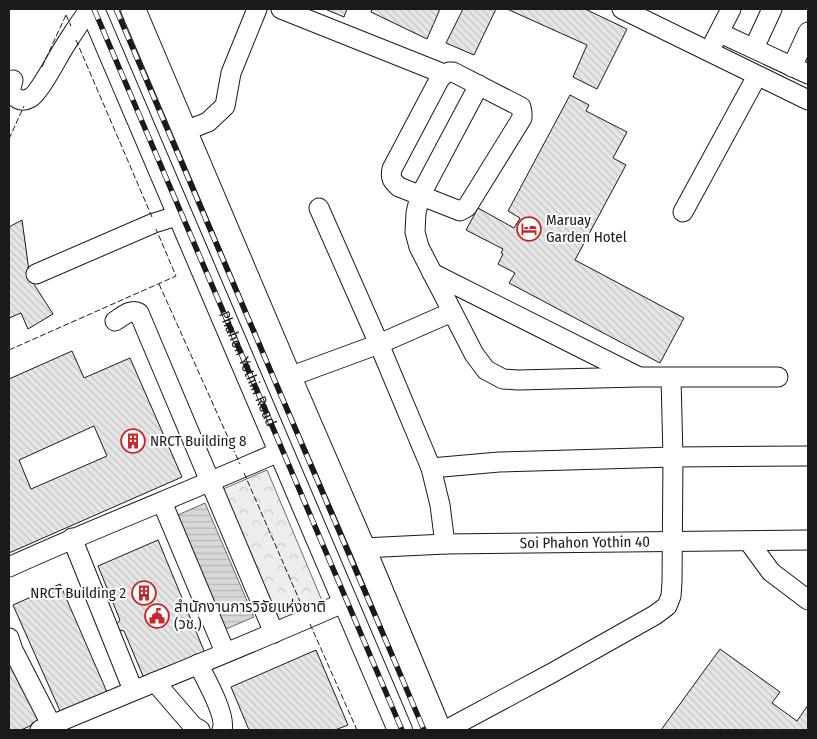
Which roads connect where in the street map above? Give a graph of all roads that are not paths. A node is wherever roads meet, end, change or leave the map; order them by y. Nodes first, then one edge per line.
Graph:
1 (91, 9) edge
2 (257, 9) edge
3 (281, 9) edge
4 (622, 9) edge
5 (731, 9) edge
6 (772, 9) edge
7 (136, 16) edge
8 (808, 32) edge
9 (720, 33) junction
10 (106, 39) junction
11 (754, 48) junction
12 (709, 52) junction
13 (800, 70) edge
14 (444, 74) junction
15 (758, 76) junction
16 (13, 80) dead end
17 (479, 85) junction
18 (808, 100) edge
19 (185, 131) junction
20 (420, 196) junction
21 (320, 208) dead end
22 (684, 212) dead end
23 (180, 214) junction
24 (432, 273) junction
25 (36, 274) dead end
26 (452, 312) junction
27 (115, 321) dead end
28 (380, 344) junction
29 (289, 376) junction
30 (639, 377) junction
31 (778, 377) dead end
32 (671, 378) junction
33 (281, 451) junction
34 (808, 456) edge
35 (673, 457) junction
36 (431, 468) junction
37 (210, 481) junction
38 (162, 502) junction
39 (72, 538) junction
40 (808, 540) edge
41 (673, 542) junction
42 (749, 542) junction
43 (445, 544) junction
44 (363, 548) junction
45 (9, 567) edge
46 (808, 600) edge
47 (345, 602) junction
48 (274, 633) junction
49 (10, 646) edge
50 (226, 652) junction
51 (198, 664) junction
52 (154, 682) junction
53 (133, 690) junction
54 (48, 729) edge
55 (200, 730) edge
56 (222, 730) edge
57 (400, 730) edge
58 (439, 730) edge
59 (446, 730) edge

1 - 10 main road, Phahon Yothin Road
1 - 16 street
2 - 19 street
3 - 14 street
4 - 12 street
5 - 9 street
6 - 11 street
7 - 10 main road
7 - 19 main road
8 - 13 street
9 - 11 street
9 - 12 street
10 - 23 main road, Phahon Yothin Road
11 - 13 street
12 - 15 street
14 - 17 street
14 - 20 street
15 - 18 street
15 - 22 street
17 - 20 street
17 - 20 street
19 - 29 main road
20 - 24 street
21 - 28 street
23 - 25 street
23 - 33 main road, Phahon Yothin Road
24 - 26 street
24 - 30 street
26 - 28 street
26 - 30 street
27 - 37 street
28 - 29 street
28 - 36 street
29 - 44 main road
30 - 32 street
31 - 32 street
32 - 35 street
33 - 37 street
33 - 47 main road, Phahon Yothin Road
34 - 35 street
35 - 36 street
35 - 41 street
36 - 43 street
37 - 38 street
37 - 48 street
38 - 39 street
38 - 50 street
39 - 45 street
39 - 53 street
40 - 42 street, Soi Phahon Yothin 40
41 - 42 street, Soi Phahon Yothin 40
41 - 43 street, Soi Phahon Yothin 40
41 - 59 street
42 - 46 street
43 - 44 street, Soi Phahon Yothin 40
44 - 58 main road
47 - 48 street
47 - 57 main road, Phahon Yothin Road
48 - 50 street
49 - 54 street
50 - 51 street
51 - 52 street
51 - 56 street
52 - 53 street
52 - 55 street
53 - 54 street

